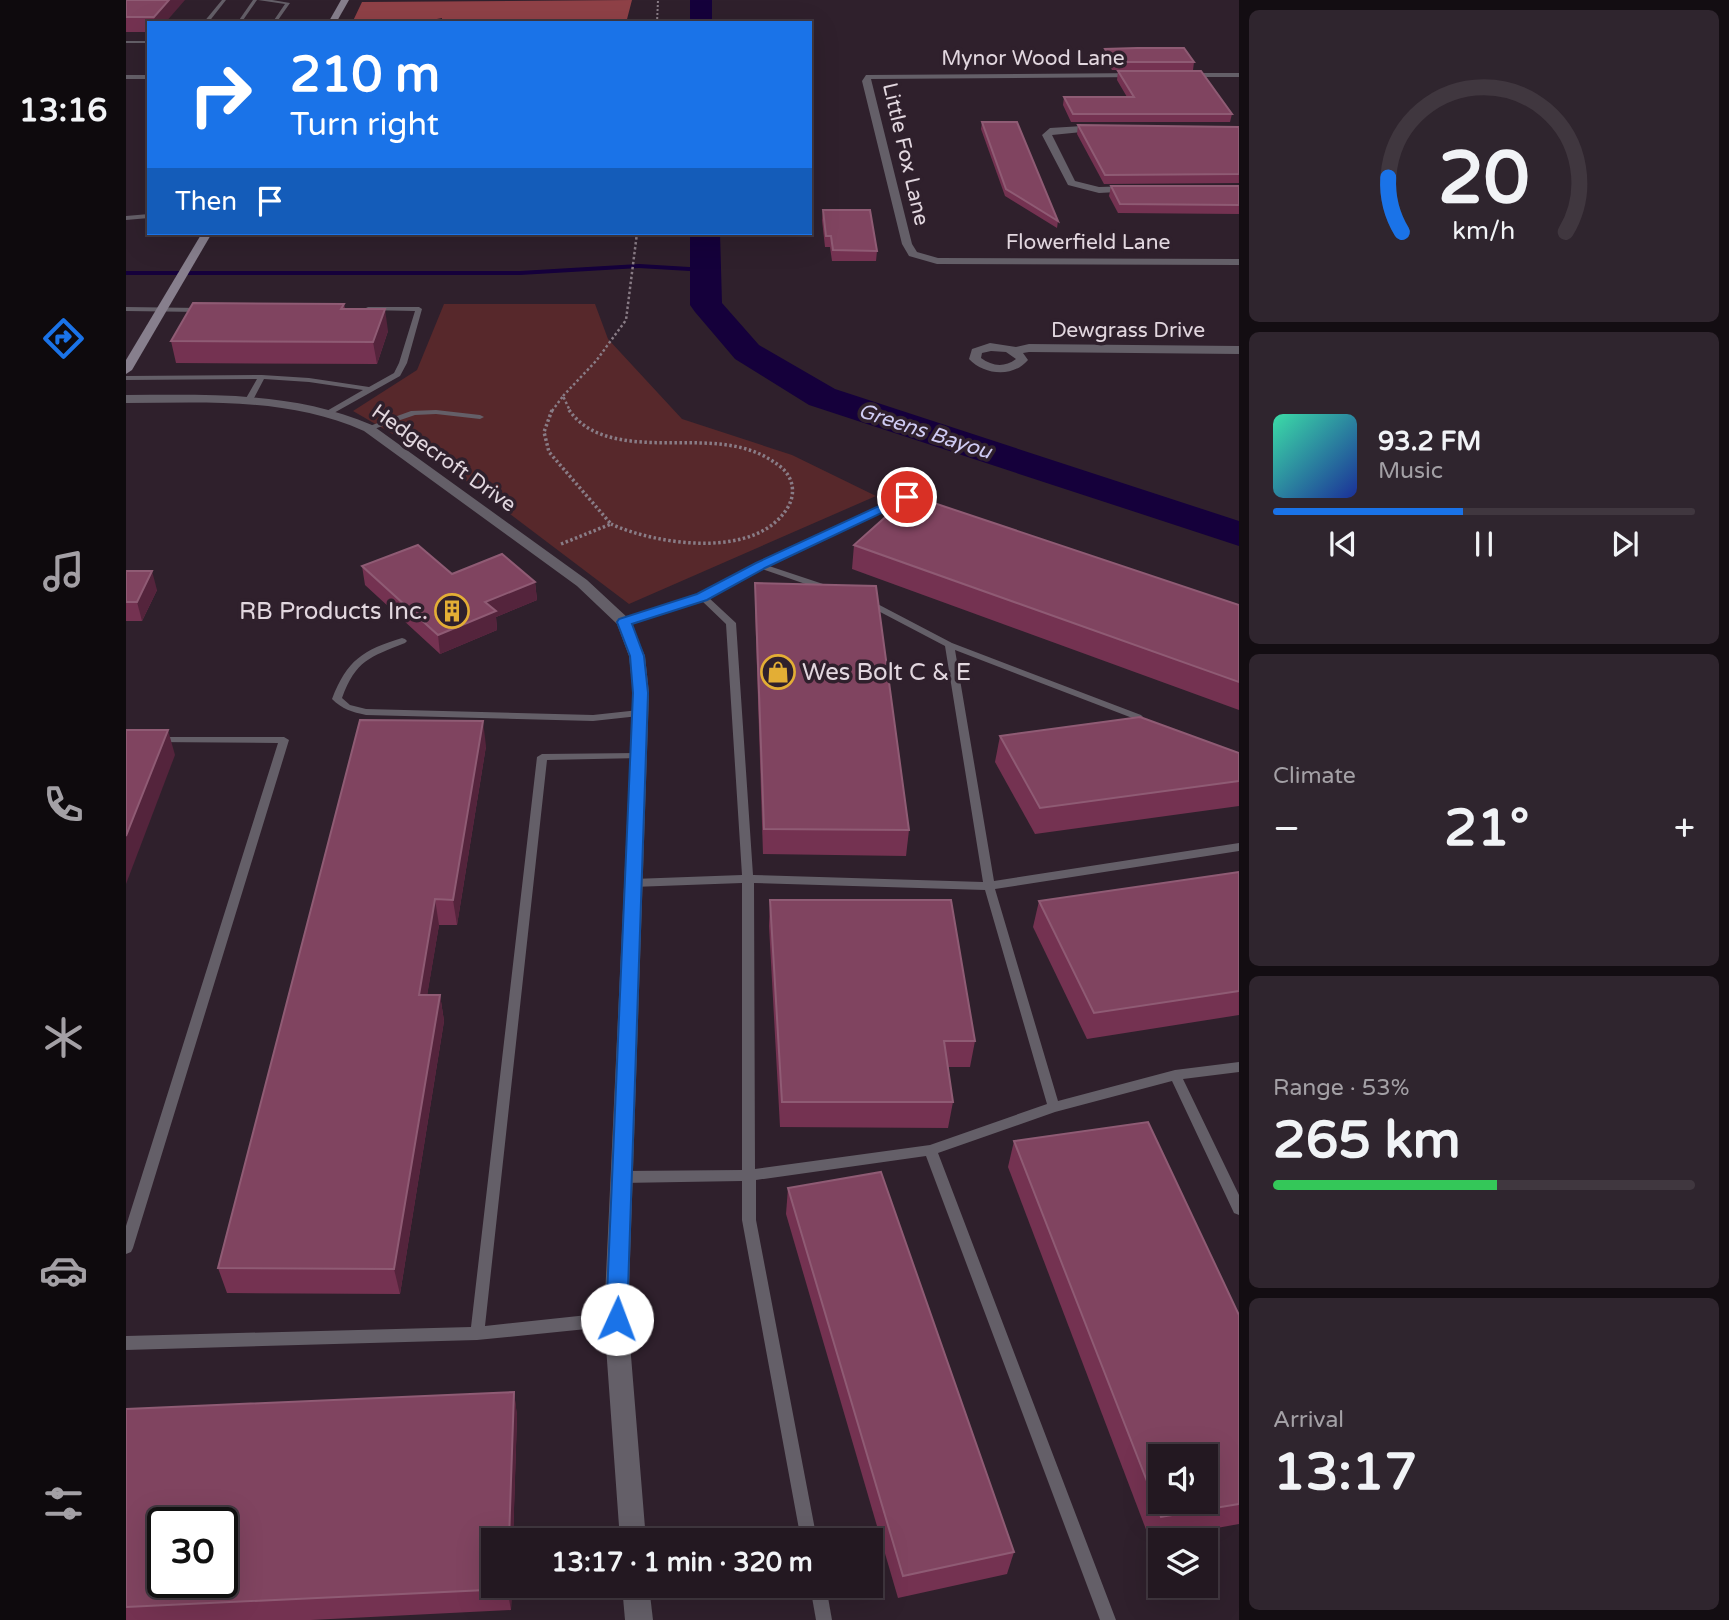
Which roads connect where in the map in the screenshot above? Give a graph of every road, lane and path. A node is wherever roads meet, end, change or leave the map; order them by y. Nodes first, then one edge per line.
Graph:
1 (224, 0) edge
2 (255, 0) edge
3 (260, 0) edge
4 (345, 0) edge
5 (658, 0) edge
6 (207, 21) edge
7 (240, 21) edge
8 (275, 21) edge
9 (333, 21) edge
10 (657, 21) edge
11 (126, 42) edge
12 (147, 42) edge
13 (1157, 75) edge
14 (1171, 75) edge
15 (1239, 75) edge
16 (126, 77) edge
17 (147, 77) edge
18 (869, 77) joint
19 (1115, 128) edge
20 (1141, 189) edge
21 (147, 216) edge
22 (126, 218) edge
23 (206, 235) edge
24 (637, 235) edge
25 (937, 261) joint
26 (1239, 262) edge
27 (126, 309) edge
28 (365, 309) edge
29 (162, 310) junction
30 (216, 310) edge
31 (1239, 350) edge
32 (1016, 352) dead end
33 (126, 370) edge
34 (262, 377) junction
35 (126, 378) edge
36 (370, 389) junction
37 (563, 396) junction
38 (126, 398) edge
39 (249, 400) junction
40 (329, 412) junction
41 (480, 417) dead end
42 (369, 428) junction
43 (932, 506) edge
44 (611, 524) junction
45 (561, 544) dead end
46 (761, 566) junction
47 (839, 593) edge
48 (702, 597) junction
49 (852, 597) edge
50 (624, 622) junction
51 (402, 641) dead end
52 (949, 645) junction
53 (639, 713) junction
54 (1138, 717) edge
55 (139, 740) edge
56 (637, 756) junction
57 (1239, 847) edge
58 (748, 879) junction
59 (634, 883) junction
60 (989, 886) junction
61 (1239, 1067) edge
62 (1175, 1075) junction
63 (1054, 1107) junction
64 (930, 1150) junction
65 (749, 1175) junction
66 (621, 1177) junction
67 (1239, 1209) edge
68 (126, 1248) edge
69 (617, 1319) junction
70 (477, 1333) junction
71 (126, 1343) edge
72 (632, 1528) edge
73 (807, 1528) edge
74 (637, 1598) edge
75 (820, 1598) edge
76 (639, 1620) edge
77 (824, 1620) edge
78 (1108, 1620) edge

1 - 6 lane
2 - 7 lane
3 - 8 lane
4 - 9 street
5 - 10 path
11 - 12 lane
13 - 18 street, Mynor Wood Lane
14 - 15 street
16 - 17 lane
18 - 25 street, Little Fox Lane
19 - 20 street
21 - 22 lane
23 - 29 street
24 - 37 path
25 - 26 street, Flowerfield Lane
27 - 29 lane
28 - 36 lane
29 - 30 lane
29 - 33 street
31 - 32 street, Dewgrass Drive
34 - 35 lane
34 - 36 lane
34 - 39 lane
36 - 40 lane
37 - 44 path
37 - 44 path
38 - 39 street, Hedgecroft Drive
39 - 40 street, Hedgecroft Drive
40 - 42 street, Hedgecroft Drive
41 - 42 lane
42 - 50 street, Hedgecroft Drive
43 - 46 lane
44 - 45 path
46 - 47 lane
46 - 48 lane
48 - 50 lane
48 - 58 lane
49 - 52 lane
50 - 53 street
51 - 53 lane
52 - 54 lane
52 - 60 lane
53 - 56 street
55 - 68 lane
56 - 59 street
56 - 70 lane
57 - 60 lane
58 - 59 lane
58 - 60 lane
58 - 65 lane
59 - 66 street
60 - 63 lane
61 - 62 lane
62 - 63 lane
62 - 67 lane
63 - 64 lane
64 - 65 lane
64 - 78 lane
65 - 66 lane
65 - 73 lane
66 - 69 street
69 - 70 lane
69 - 72 street
70 - 71 lane
74 - 76 street
75 - 77 lane

